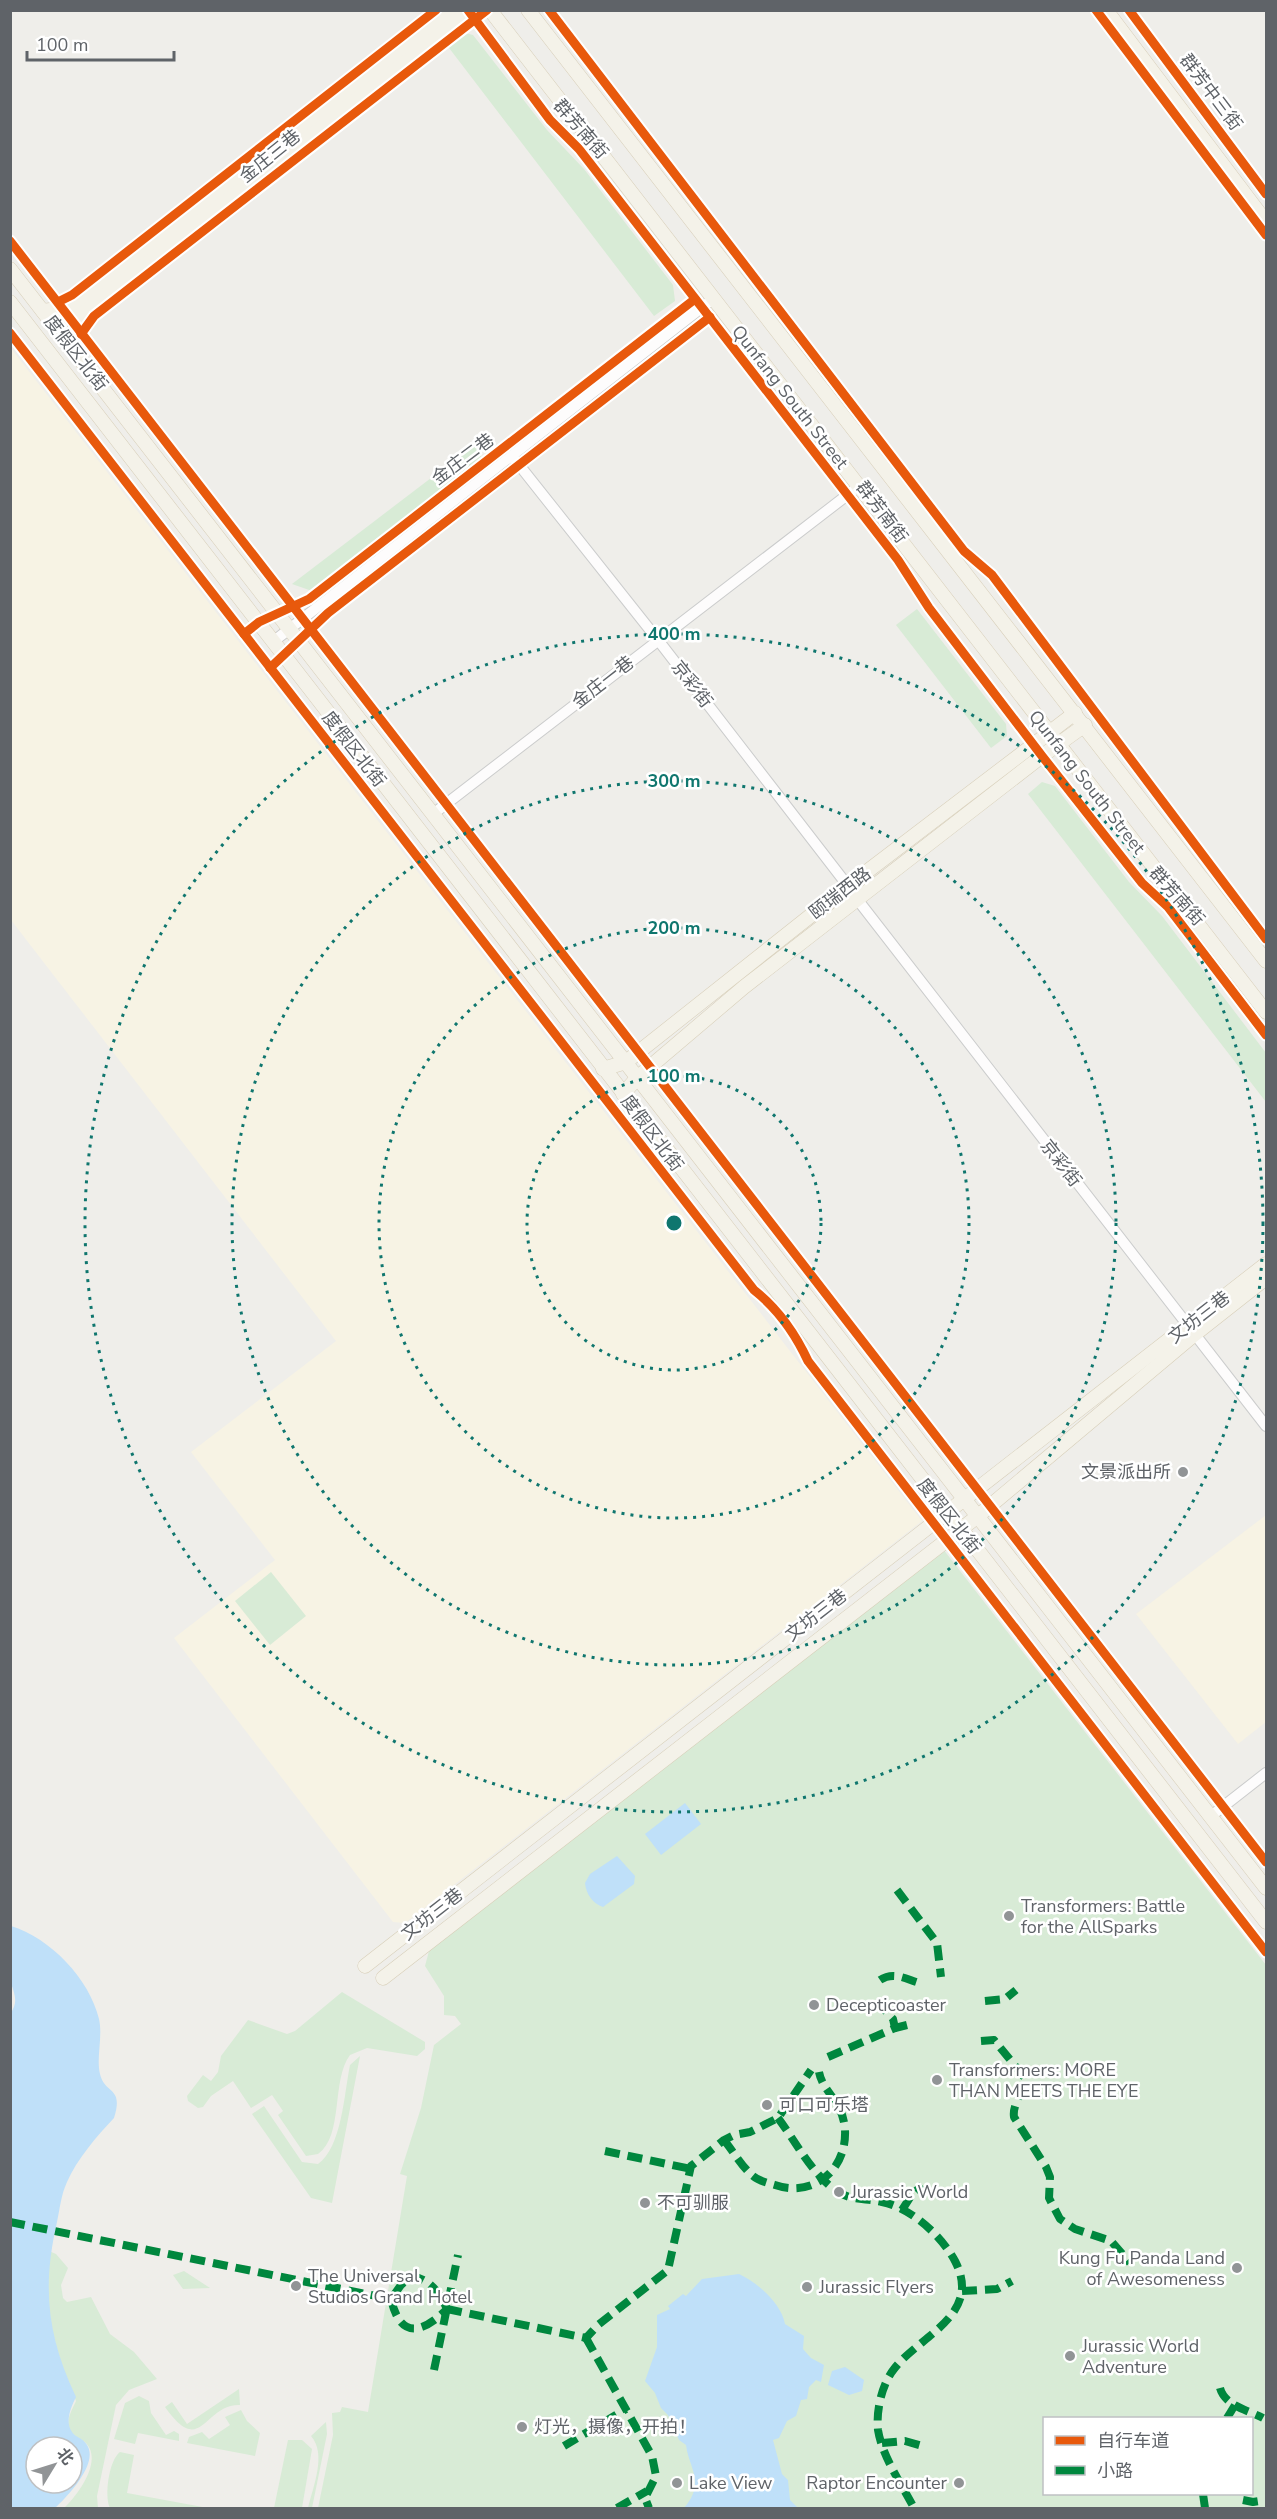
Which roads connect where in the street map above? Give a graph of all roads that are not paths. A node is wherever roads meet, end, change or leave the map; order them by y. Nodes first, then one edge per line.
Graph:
1 (453, 10) edge
2 (472, 10) edge
3 (490, 10) edge
4 (528, 10) edge
5 (1106, 10) edge
6 (1118, 10) edge
7 (1266, 207) edge
8 (1266, 222) edge
9 (10, 268) edge
10 (714, 298) junction
11 (10, 302) edge
12 (43, 311) junction
13 (69, 344) junction
14 (512, 456) junction
15 (859, 486) junction
16 (260, 591) junction
17 (244, 602) junction
18 (289, 629) junction
19 (658, 640) junction
20 (274, 641) junction
21 (319, 667) junction
22 (303, 679) junction
23 (1075, 713) junction
24 (1085, 725) junction
25 (1049, 733) junction
26 (1058, 744) junction
27 (433, 814) junction
28 (848, 886) junction
29 (857, 899) junction
30 (1266, 961) edge
31 (1266, 1012) edge
32 (626, 1062) junction
33 (603, 1069) junction
34 (638, 1077) junction
35 (623, 1094) junction
36 (1266, 1264) edge
37 (1266, 1278) edge
38 (1191, 1330) junction
39 (1266, 1426) edge
40 (964, 1499) junction
41 (948, 1513) junction
42 (978, 1516) junction
43 (960, 1530) junction
44 (1266, 1773) edge
45 (1211, 1816) junction
46 (1266, 1888) edge
47 (1266, 1922) edge
48 (365, 1966) dead end
49 (383, 1978) dead end

1 - 12 main road, 金庄三巷
2 - 13 main road, 金庄三巷
3 - 10 main road, Qunfang South Street
4 - 23 main road, Qunfang South Street
5 - 8 main road, 群芳中三街
6 - 7 main road, 群芳中三街
9 - 12 main road, 度假区北街
10 - 14 street, 金庄二巷
10 - 15 main road, Qunfang South Street
11 - 17 main road, 度假区北街
12 - 13 main road, 度假区北街
13 - 16 main road, 度假区北街
14 - 18 street, 金庄二巷
14 - 19 street, 京彩街
15 - 19 street, 金庄一巷
15 - 25 main road, Qunfang South Street
16 - 17 main road
16 - 18 main road, 度假区北街
17 - 20 main road, 度假区北街
18 - 20 street, 金庄二巷
18 - 21 main road, 度假区北街
19 - 27 street, 金庄一巷
19 - 28 street, 京彩街
20 - 22 main road, 度假区北街
21 - 22 main road
21 - 27 main road, 度假区北街
22 - 33 main road, 度假区北街
23 - 24 main road, Qunfang South Street
23 - 25 main road, 颐瑞西路
24 - 26 main road, 颐瑞西路
24 - 30 main road, Qunfang South Street
25 - 26 main road, Qunfang South Street
25 - 28 main road, 颐瑞西路
26 - 29 main road, 颐瑞西路
26 - 31 main road, Qunfang South Street
27 - 32 main road, 度假区北街
28 - 32 main road, 颐瑞西路
29 - 34 main road, 颐瑞西路
29 - 38 street, 京彩街
32 - 33 main road, 颐瑞西路
32 - 34 main road, 度假区北街
33 - 35 main road, 度假区北街
34 - 35 main road, 颐瑞西路
34 - 40 main road, 度假区北街
35 - 41 main road, 度假区北街
36 - 38 main road, 文坊三巷
37 - 38 main road, 文坊三巷
38 - 39 street, 京彩街
38 - 40 main road, 文坊三巷
38 - 42 main road, 文坊三巷
40 - 41 main road, 文坊三巷
40 - 42 main road, 度假区北街
41 - 43 main road, 度假区北街
41 - 48 main road, 文坊三巷
42 - 43 main road, 文坊三巷
42 - 45 main road, 度假区北街
43 - 47 main road, 度假区北街
43 - 49 main road, 文坊三巷
44 - 45 street
45 - 46 main road, 度假区北街

